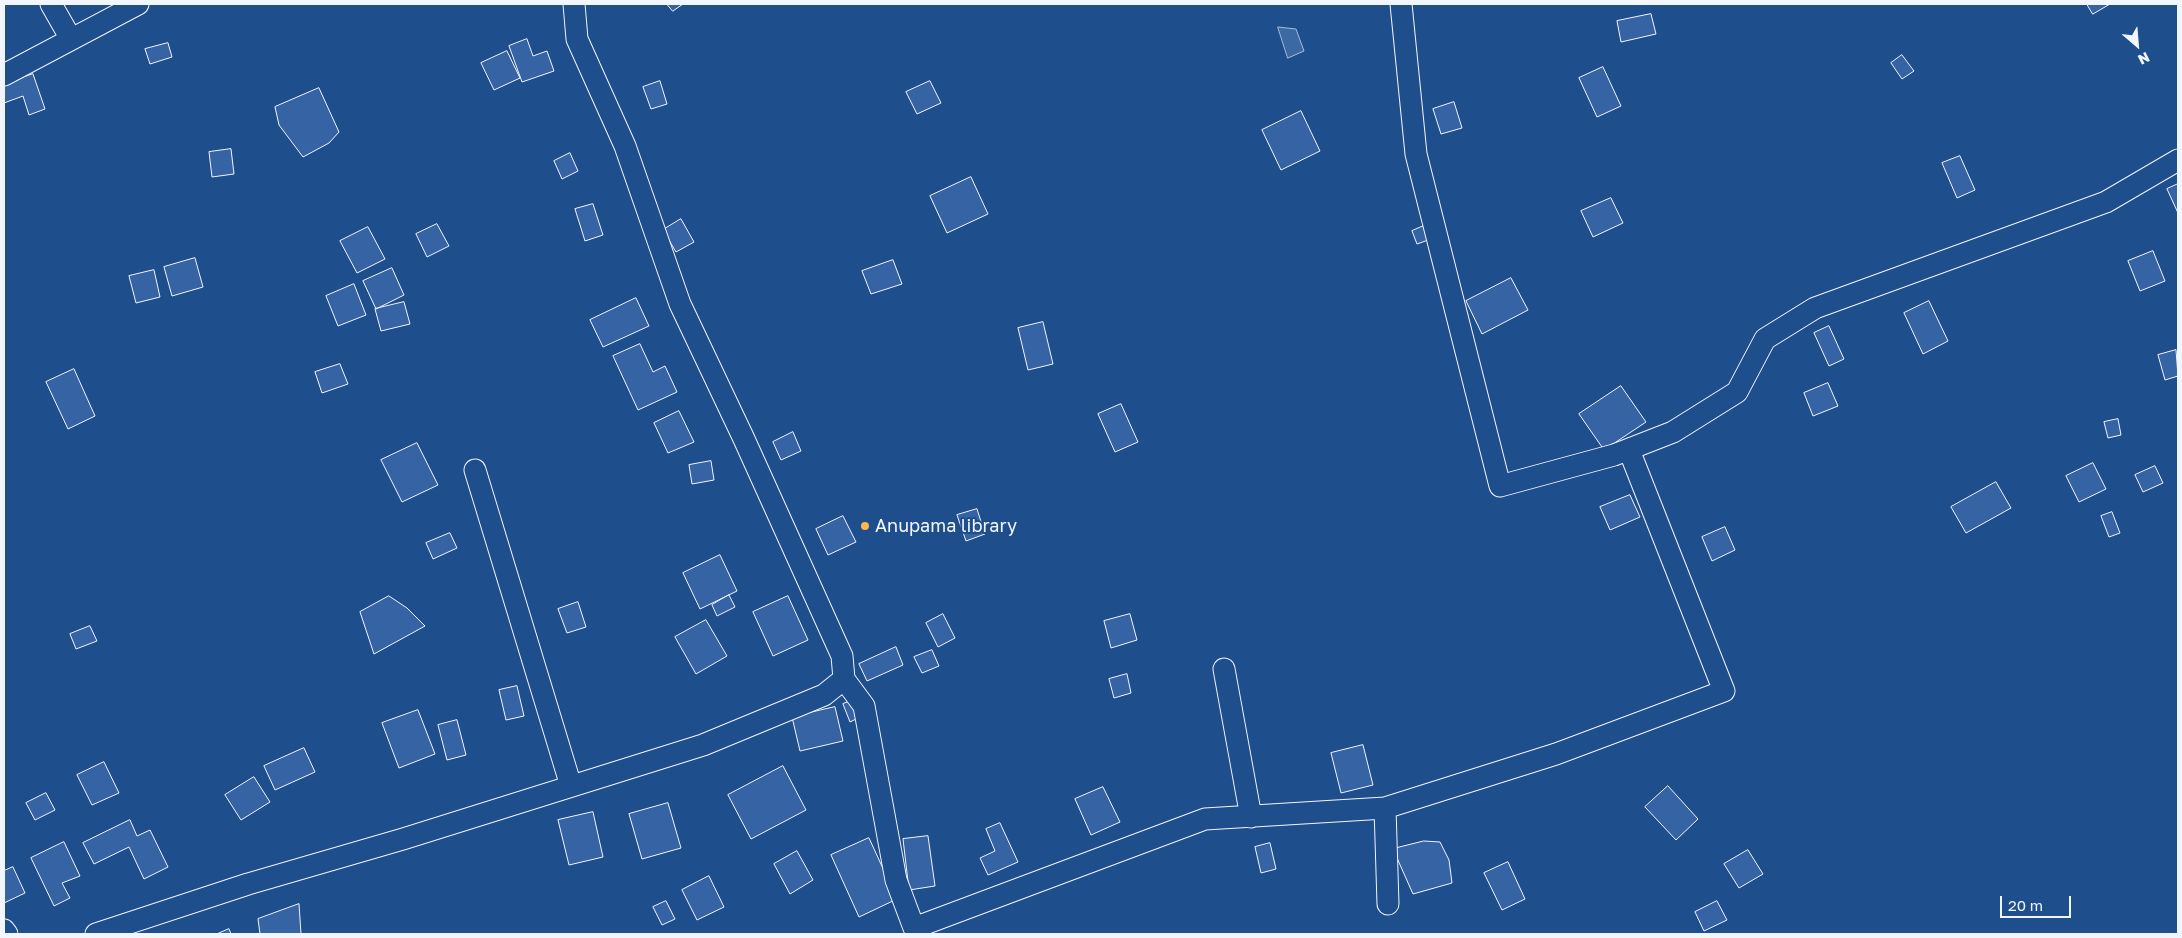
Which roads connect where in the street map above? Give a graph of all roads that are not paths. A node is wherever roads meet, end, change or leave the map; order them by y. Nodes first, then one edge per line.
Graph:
1 (51, 4) edge
2 (138, 4) edge
3 (574, 4) edge
4 (1401, 4) edge
5 (71, 39) junction
6 (4, 75) edge
7 (2178, 160) edge
8 (1629, 450) junction
9 (475, 470) dead end
10 (1224, 669) dead end
11 (844, 679) junction
12 (571, 786) junction
13 (1385, 808) junction
14 (1251, 817) junction
15 (1388, 904) dead end
16 (4, 930) edge
17 (7, 934) edge
18 (96, 934) edge

1 - 5 street
2 - 5 street
3 - 11 street
4 - 8 street
5 - 6 street
7 - 8 street
8 - 13 street
9 - 12 street
10 - 14 street
11 - 12 street
11 - 14 street
12 - 18 street
13 - 14 street
13 - 15 street
16 - 17 street

